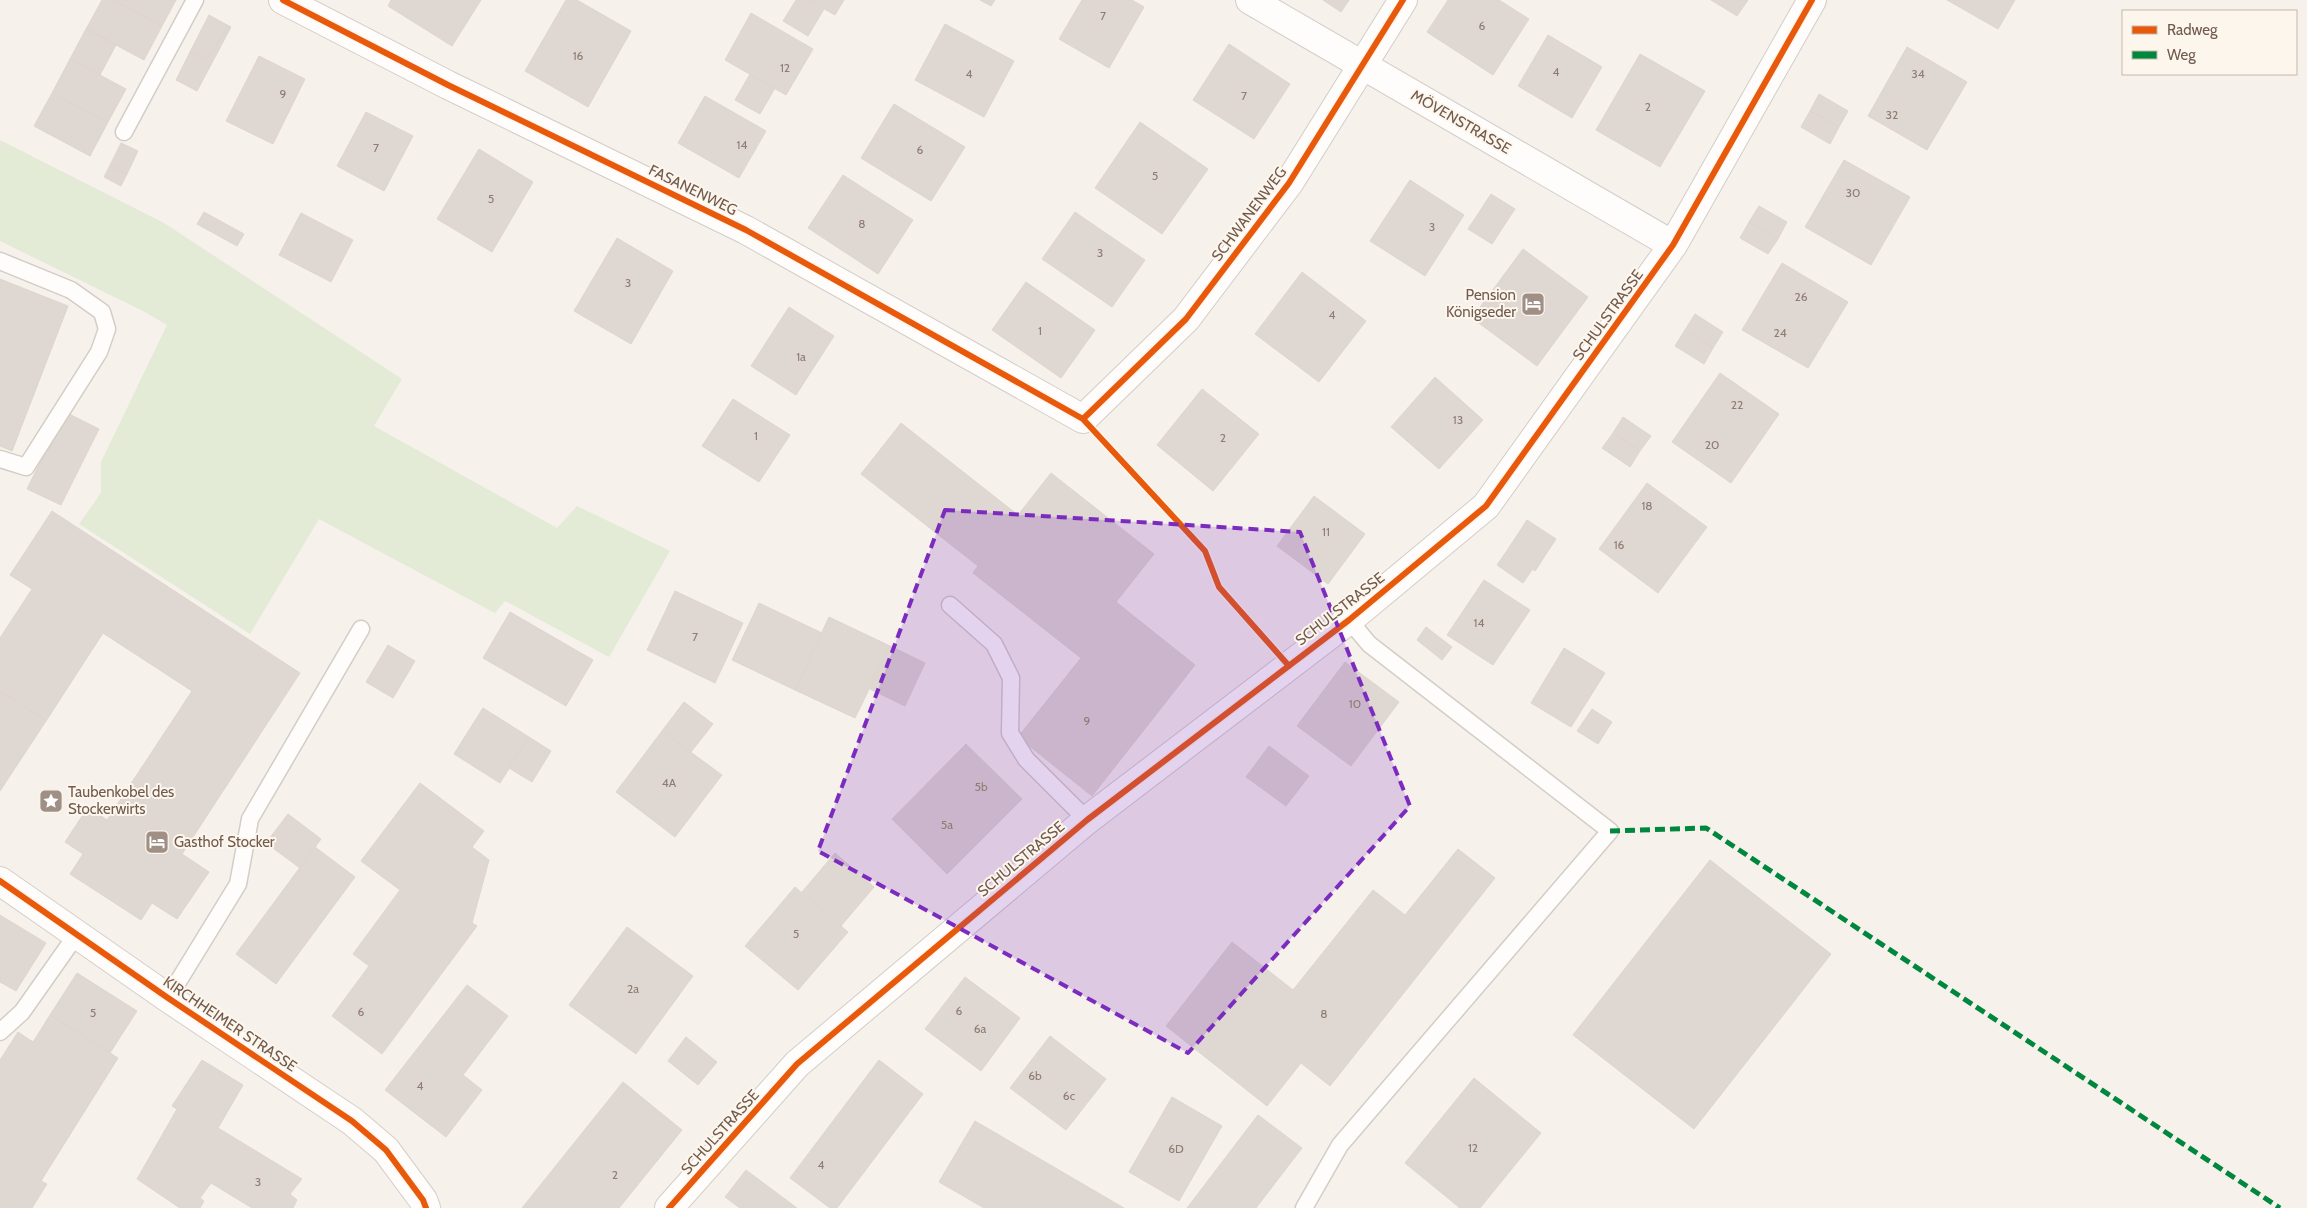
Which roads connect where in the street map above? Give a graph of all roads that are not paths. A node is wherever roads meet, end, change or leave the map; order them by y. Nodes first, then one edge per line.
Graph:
1 (195, 0) edge
2 (283, 0) edge
3 (1250, 0) edge
4 (1403, 0) edge
5 (1812, 0) edge
6 (1363, 66) junction
7 (124, 132) dead end
8 (1673, 245) junction
9 (0, 261) edge
10 (1083, 419) joint
11 (0, 459) edge
12 (950, 605) dead end
13 (1349, 620) junction
14 (361, 629) dead end
15 (1087, 820) junction
16 (0, 881) edge
17 (77, 934) junction
18 (168, 998) junction
19 (0, 1032) edge
20 (426, 1208) edge
21 (669, 1208) edge
22 (1304, 1208) edge

1 - 7 lane
2 - 10 street, FASANENWEG
3 - 6 street, MÖVENSTRASSE
4 - 6 street, SCHWANENWEG
5 - 8 street, SCHULSTRASSE
6 - 8 street, MÖVENSTRASSE
6 - 10 street, SCHWANENWEG
8 - 13 street, SCHULSTRASSE
9 - 11 lane
12 - 15 lane
13 - 15 street, SCHULSTRASSE
13 - 22 lane
14 - 18 lane
15 - 21 street, SCHULSTRASSE
16 - 17 street, KIRCHHEIMER STRASSE
17 - 18 street, KIRCHHEIMER STRASSE
17 - 19 lane
18 - 20 street, KIRCHHEIMER STRASSE

